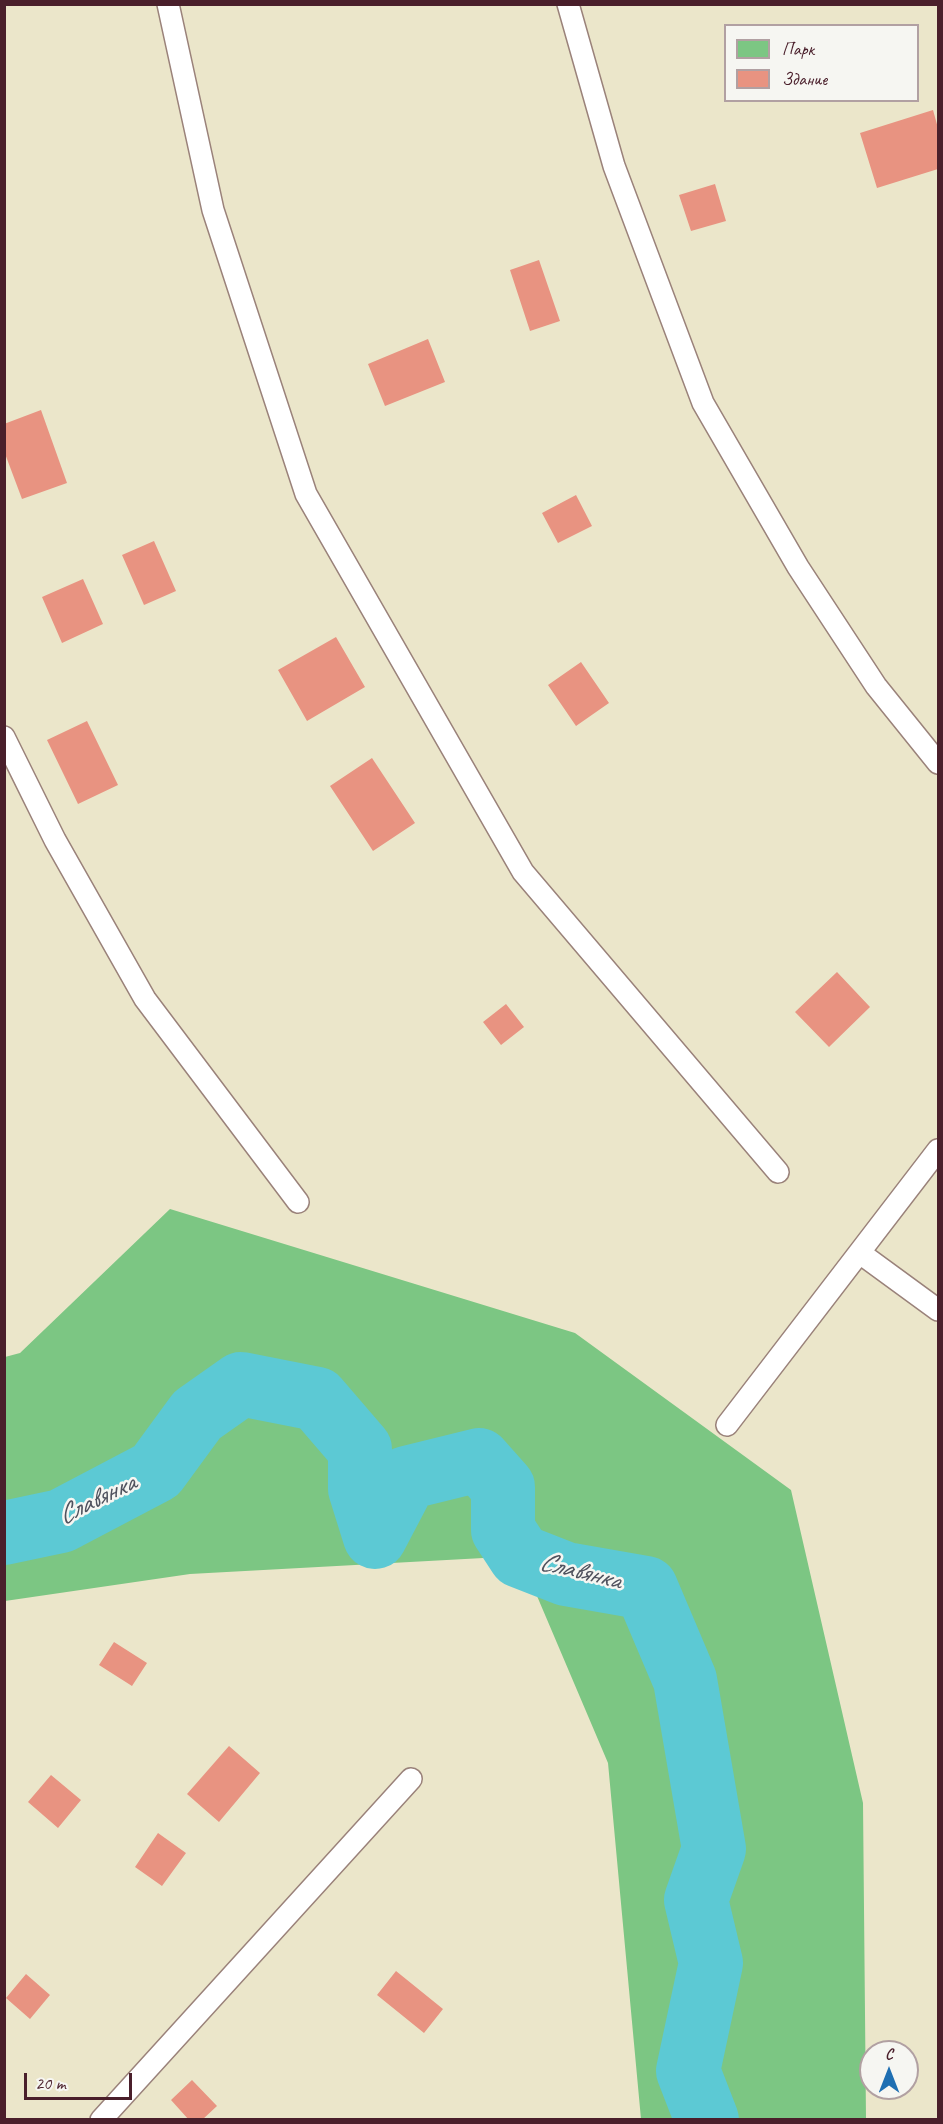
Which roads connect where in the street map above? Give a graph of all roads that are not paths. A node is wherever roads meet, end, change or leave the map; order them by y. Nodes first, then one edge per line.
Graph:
1 (168, 4) edge
2 (568, 4) edge
3 (4, 737) edge
4 (939, 763) edge
5 (939, 1150) edge
6 (778, 1172) dead end
7 (298, 1202) dead end
8 (860, 1253) junction
9 (939, 1310) edge
10 (727, 1425) dead end
11 (411, 1779) dead end
12 (100, 2120) edge

1 - 6 lane
2 - 4 lane
3 - 7 lane
5 - 8 lane
8 - 9 lane
8 - 10 lane
11 - 12 lane

